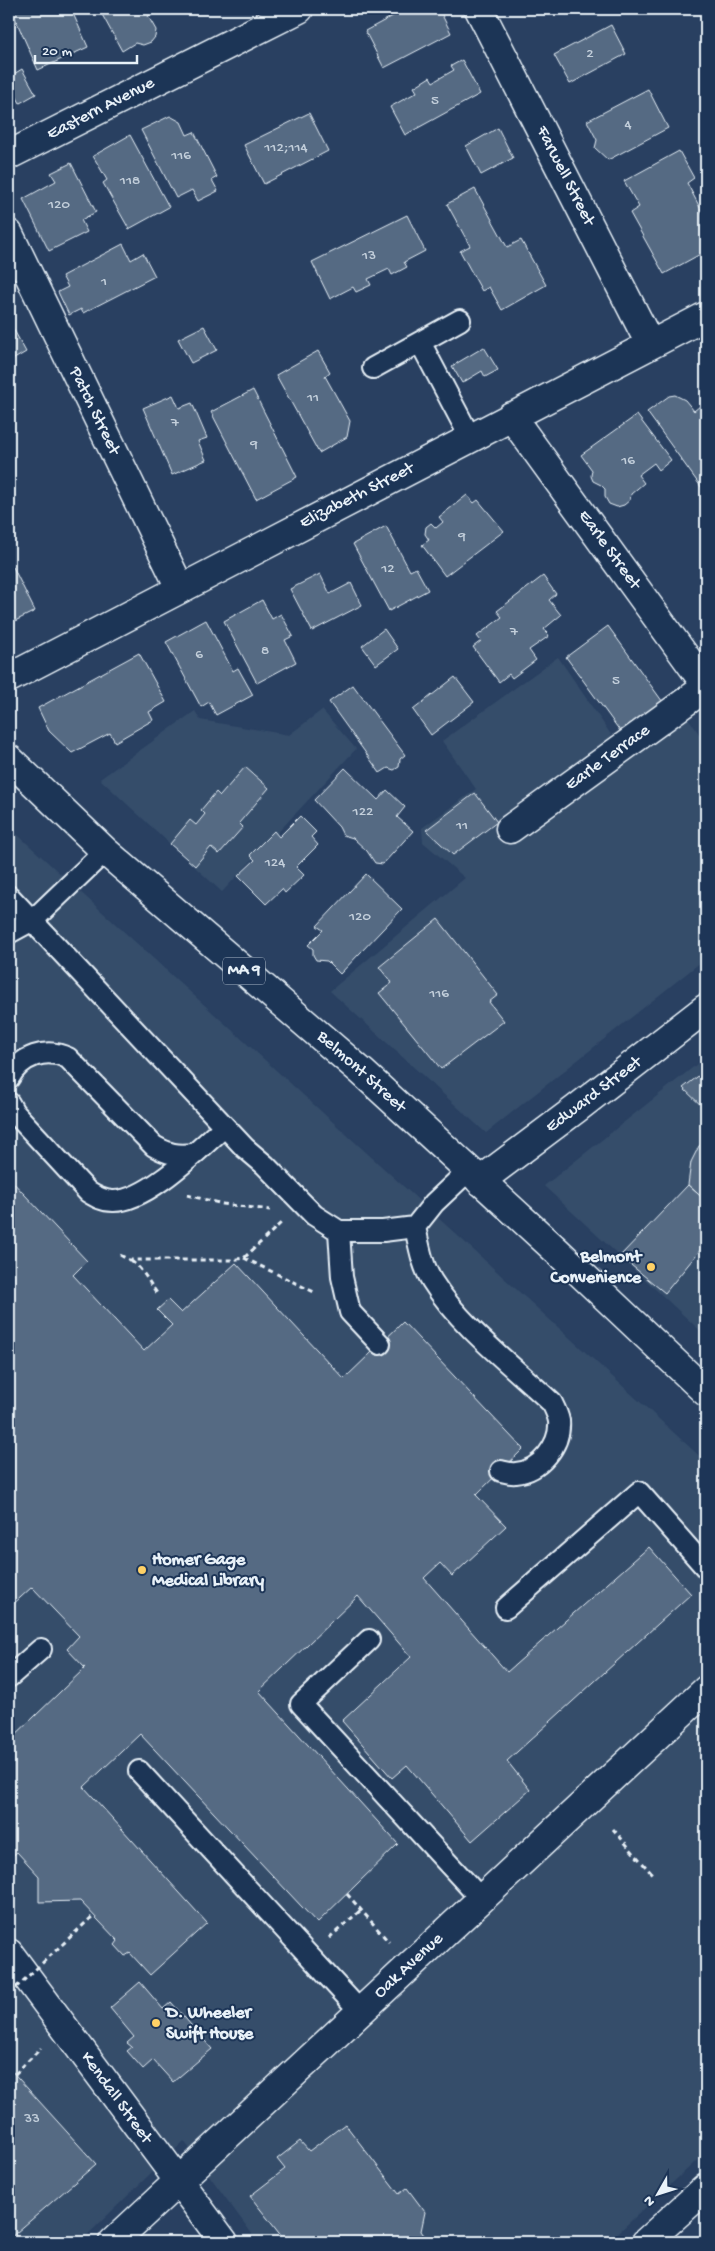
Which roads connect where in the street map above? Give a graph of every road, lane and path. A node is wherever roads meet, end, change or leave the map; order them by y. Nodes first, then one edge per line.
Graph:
1 (299, 9) edge
2 (479, 9) edge
3 (9, 155) edge
4 (9, 234) edge
5 (706, 316) edge
6 (460, 320) dead end
7 (420, 342) junction
8 (650, 344) junction
9 (373, 368) dead end
10 (511, 416) junction
11 (470, 437) junction
12 (180, 588) junction
13 (9, 678) edge
14 (706, 686) edge
15 (9, 759) edge
16 (510, 829) dead end
17 (105, 852) junction
18 (9, 896) edge
19 (33, 920) junction
20 (9, 933) edge
21 (706, 1008) edge
22 (9, 1078) edge
23 (9, 1103) edge
24 (224, 1126) junction
25 (193, 1154) junction
26 (474, 1175) junction
27 (184, 1195) dead end
28 (280, 1212) dead end
29 (286, 1218) dead end
30 (415, 1227) junction
31 (339, 1231) junction
32 (120, 1255) dead end
33 (244, 1258) junction
34 (129, 1260) junction
35 (157, 1293) dead end
36 (318, 1294) dead end
37 (380, 1344) dead end
38 (706, 1392) edge
39 (501, 1471) dead end
40 (706, 1568) edge
41 (506, 1608) dead end
42 (369, 1640) dead end
43 (40, 1649) dead end
44 (9, 1677) edge
45 (706, 1690) edge
46 (139, 1771) dead end
47 (612, 1829) dead end
48 (652, 1874) dead end
49 (347, 1894) dead end
50 (481, 1899) junction
51 (361, 1910) junction
52 (94, 1915) dead end
53 (390, 1943) dead end
54 (322, 1944) dead end
55 (9, 1953) edge
56 (9, 1994) edge
57 (360, 2011) junction
58 (41, 2048) dead end
59 (15, 2074) dead end
60 (177, 2180) junction
61 (706, 2188) edge
62 (113, 2242) edge
63 (224, 2242) edge
64 (646, 2242) edge

1 - 3 main road, Eastern Avenue
2 - 8 main road, Farwell Street
4 - 12 main road, Patch Street
5 - 8 main road, Elizabeth Street
6 - 7 lane
7 - 9 lane
7 - 11 lane
8 - 10 main road, Elizabeth Street
10 - 11 main road, Elizabeth Street
10 - 14 main road, Earle Street
11 - 12 main road, Elizabeth Street
12 - 13 main road, Elizabeth Street
14 - 16 main road, Earle Terrace
15 - 17 main road, Belmont Street / MA 9
17 - 19 lane
17 - 26 main road, Belmont Street / MA 9
18 - 19 lane
19 - 20 lane
19 - 24 lane
21 - 26 main road, Edward Street
22 - 25 lane
23 - 25 lane
24 - 25 lane
24 - 31 lane
26 - 30 lane
26 - 38 main road, Belmont Street / MA 9
27 - 28 path
29 - 33 path
30 - 31 lane
30 - 39 lane
31 - 37 lane
32 - 34 path
33 - 34 path
33 - 36 path
34 - 35 path
40 - 41 lane
42 - 50 lane
43 - 44 lane
45 - 50 main road, Oak Avenue
46 - 57 lane
47 - 48 path
49 - 51 path
50 - 57 main road, Oak Avenue
51 - 53 path
51 - 54 path
52 - 56 path, bridge
55 - 60 main road, Kendall Street
57 - 60 main road, Oak Avenue
58 - 59 path
60 - 62 main road, Oak Avenue
60 - 63 main road, Kendall Street
61 - 64 main road

